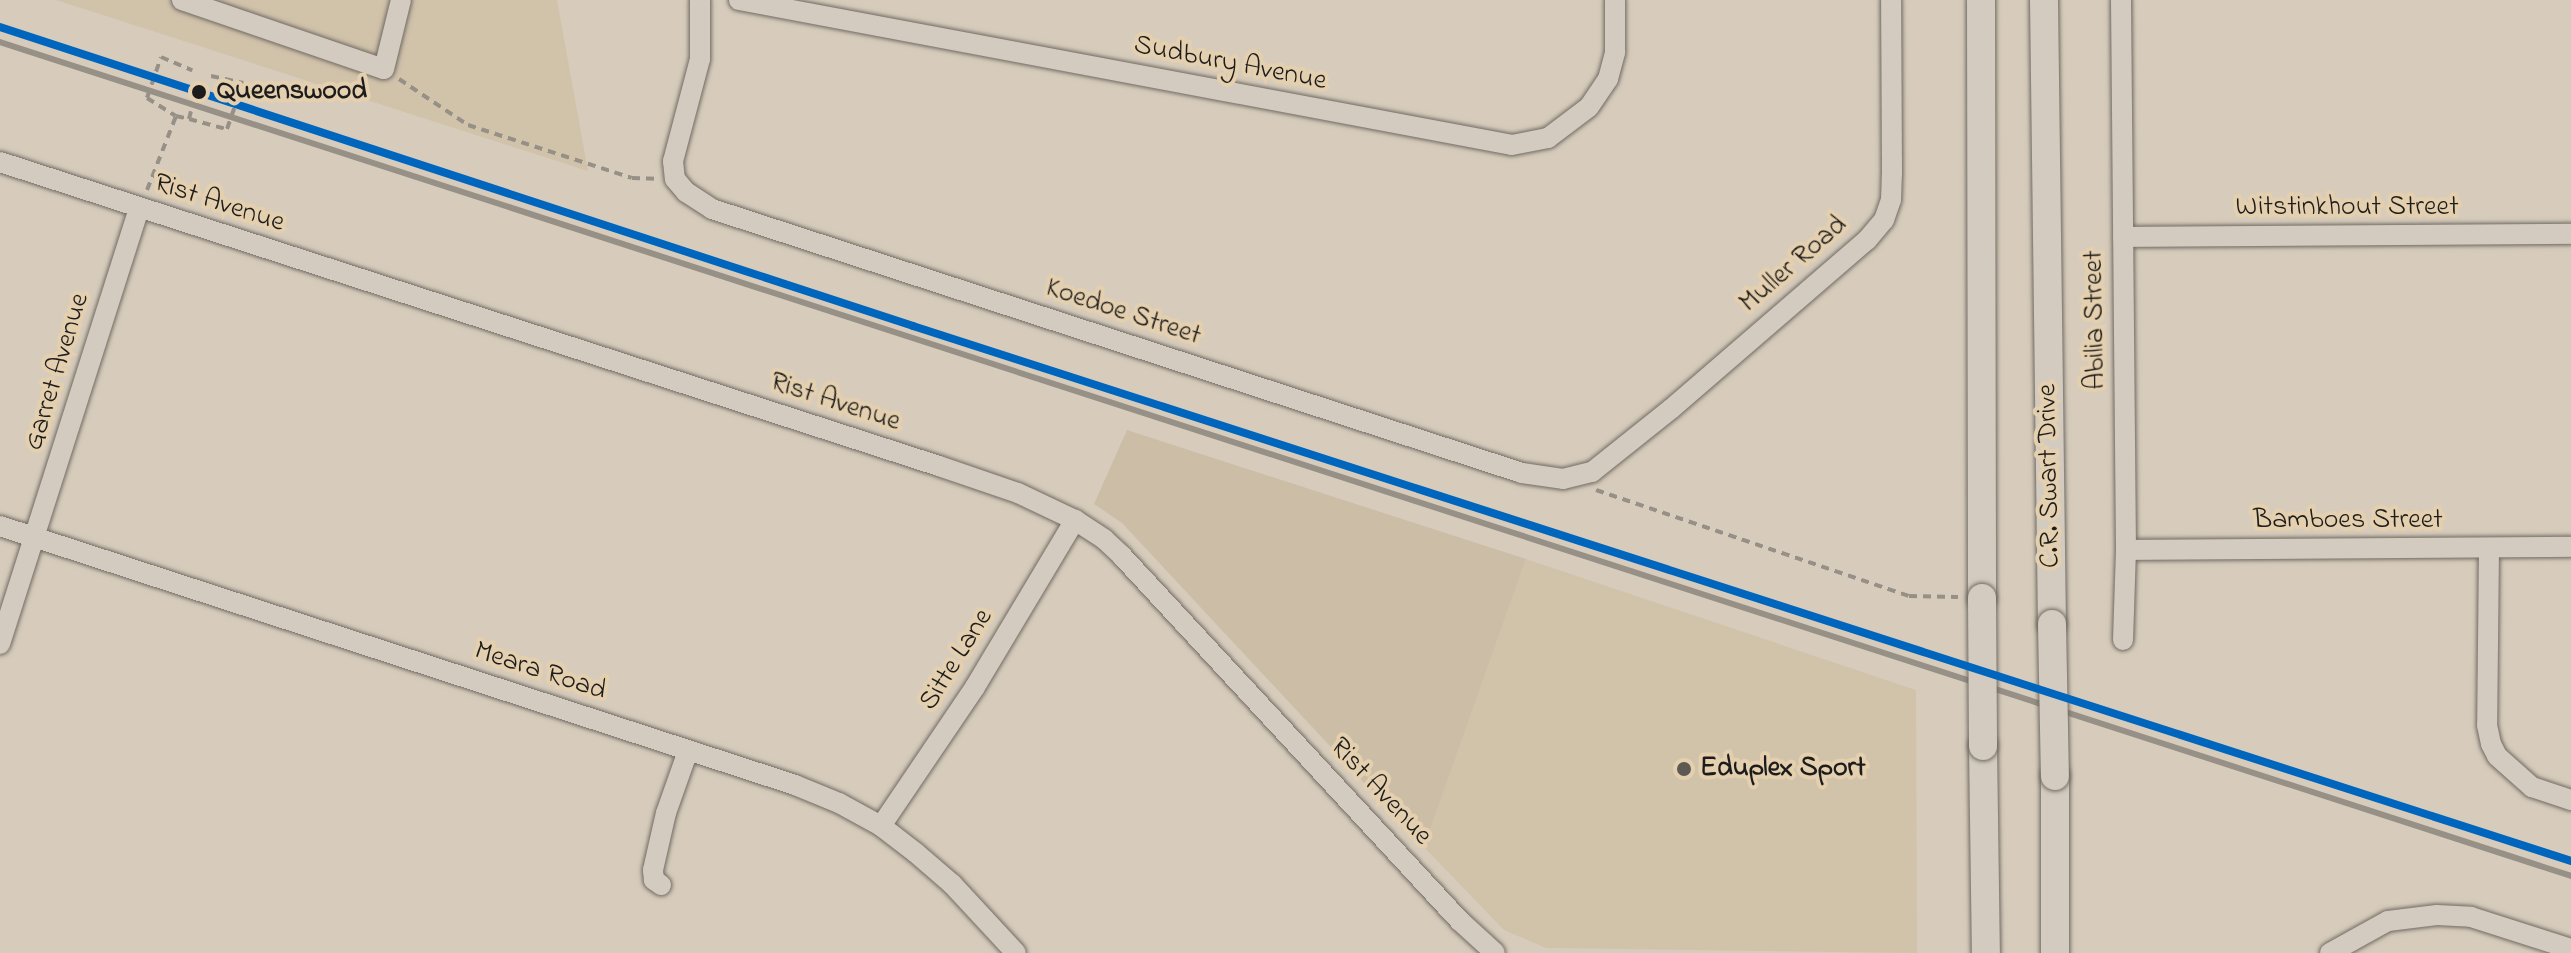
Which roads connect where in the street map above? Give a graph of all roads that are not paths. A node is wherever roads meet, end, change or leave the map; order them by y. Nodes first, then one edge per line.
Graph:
1 (182, 0) edge
2 (401, 0) edge
3 (700, 0) edge
4 (739, 0) edge
5 (1615, 0) edge
6 (1891, 0) edge
7 (1981, 0) edge
8 (2044, 0) edge
9 (2121, 0) edge
10 (0, 162) edge
11 (139, 208) junction
12 (2571, 234) edge
13 (2123, 237) junction
14 (1563, 479) joint
15 (1075, 520) junction
16 (0, 526) edge
17 (35, 538) junction
18 (2571, 547) edge
19 (2489, 548) junction
20 (2126, 550) junction
21 (2123, 640) dead end
22 (0, 644) edge
23 (688, 751) junction
24 (2571, 800) edge
25 (881, 826) junction
26 (661, 885) dead end
27 (2571, 949) edge
28 (1016, 953) edge
29 (1495, 953) edge
30 (1986, 953) edge
31 (2055, 953) edge
32 (2330, 953) edge

1 - 2 street
3 - 14 street, Koedoe Street
4 - 5 street, Sudbury Avenue
6 - 14 street, Muller Road
7 - 30 main road, bridge
8 - 31 main road, C.R. Swart Drive, bridge
9 - 13 street, Abilia Street
10 - 11 street, Rist Avenue
11 - 15 street, Rist Avenue
11 - 17 street, Garret Avenue
12 - 13 street, Witstinkhout Street
13 - 20 street, Abilia Street
15 - 25 street, Sitte Lane
15 - 29 street, Rist Avenue
16 - 17 street, Meara Road
17 - 22 street, Garret Avenue
17 - 23 street, Meara Road
18 - 19 street, Bamboes Street
19 - 20 street, Bamboes Street
19 - 24 street
20 - 21 street, Abilia Street
23 - 25 street, Meara Road
23 - 26 street
25 - 28 street, Meara Road
27 - 32 street

